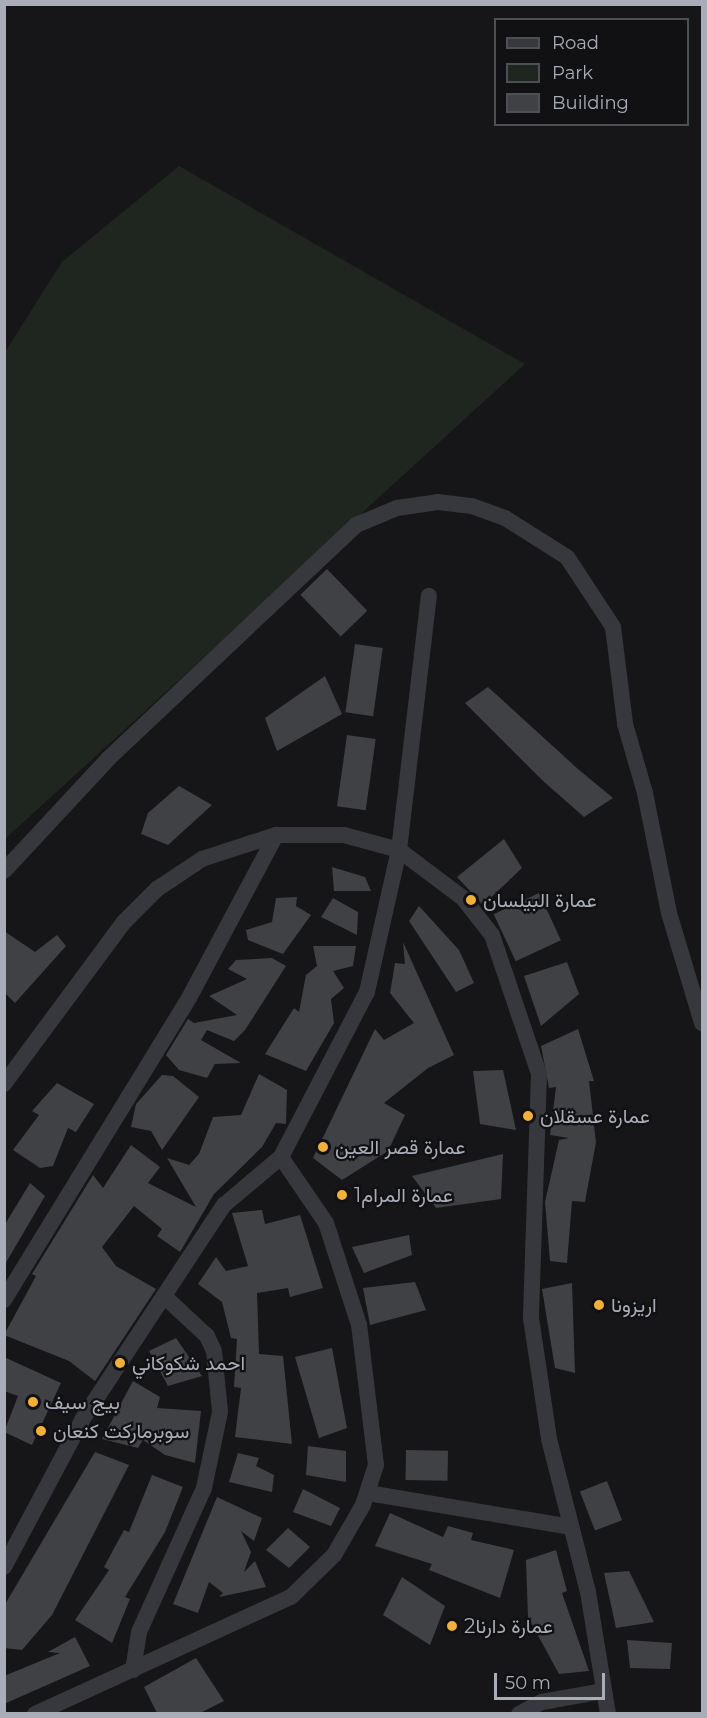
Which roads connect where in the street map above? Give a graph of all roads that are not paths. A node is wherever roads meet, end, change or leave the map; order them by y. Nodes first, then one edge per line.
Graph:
1 (429, 596) dead end
2 (276, 835) junction
3 (399, 850) junction
4 (4, 872) edge
5 (702, 1023) edge
6 (4, 1084) edge
7 (281, 1157) junction
8 (164, 1296) junction
9 (4, 1300) edge
10 (368, 1493) junction
11 (571, 1527) junction
12 (4, 1567) edge
13 (133, 1670) junction
14 (604, 1691) junction
15 (34, 1713) edge
16 (519, 1713) edge
17 (608, 1713) edge

1 - 3 street
2 - 3 street
2 - 6 street
2 - 9 street
3 - 7 street
3 - 11 street
4 - 5 street
7 - 8 street
7 - 10 street
8 - 12 street
8 - 13 street
10 - 11 street
10 - 13 street
11 - 14 street
13 - 15 street
14 - 16 street
14 - 17 street

